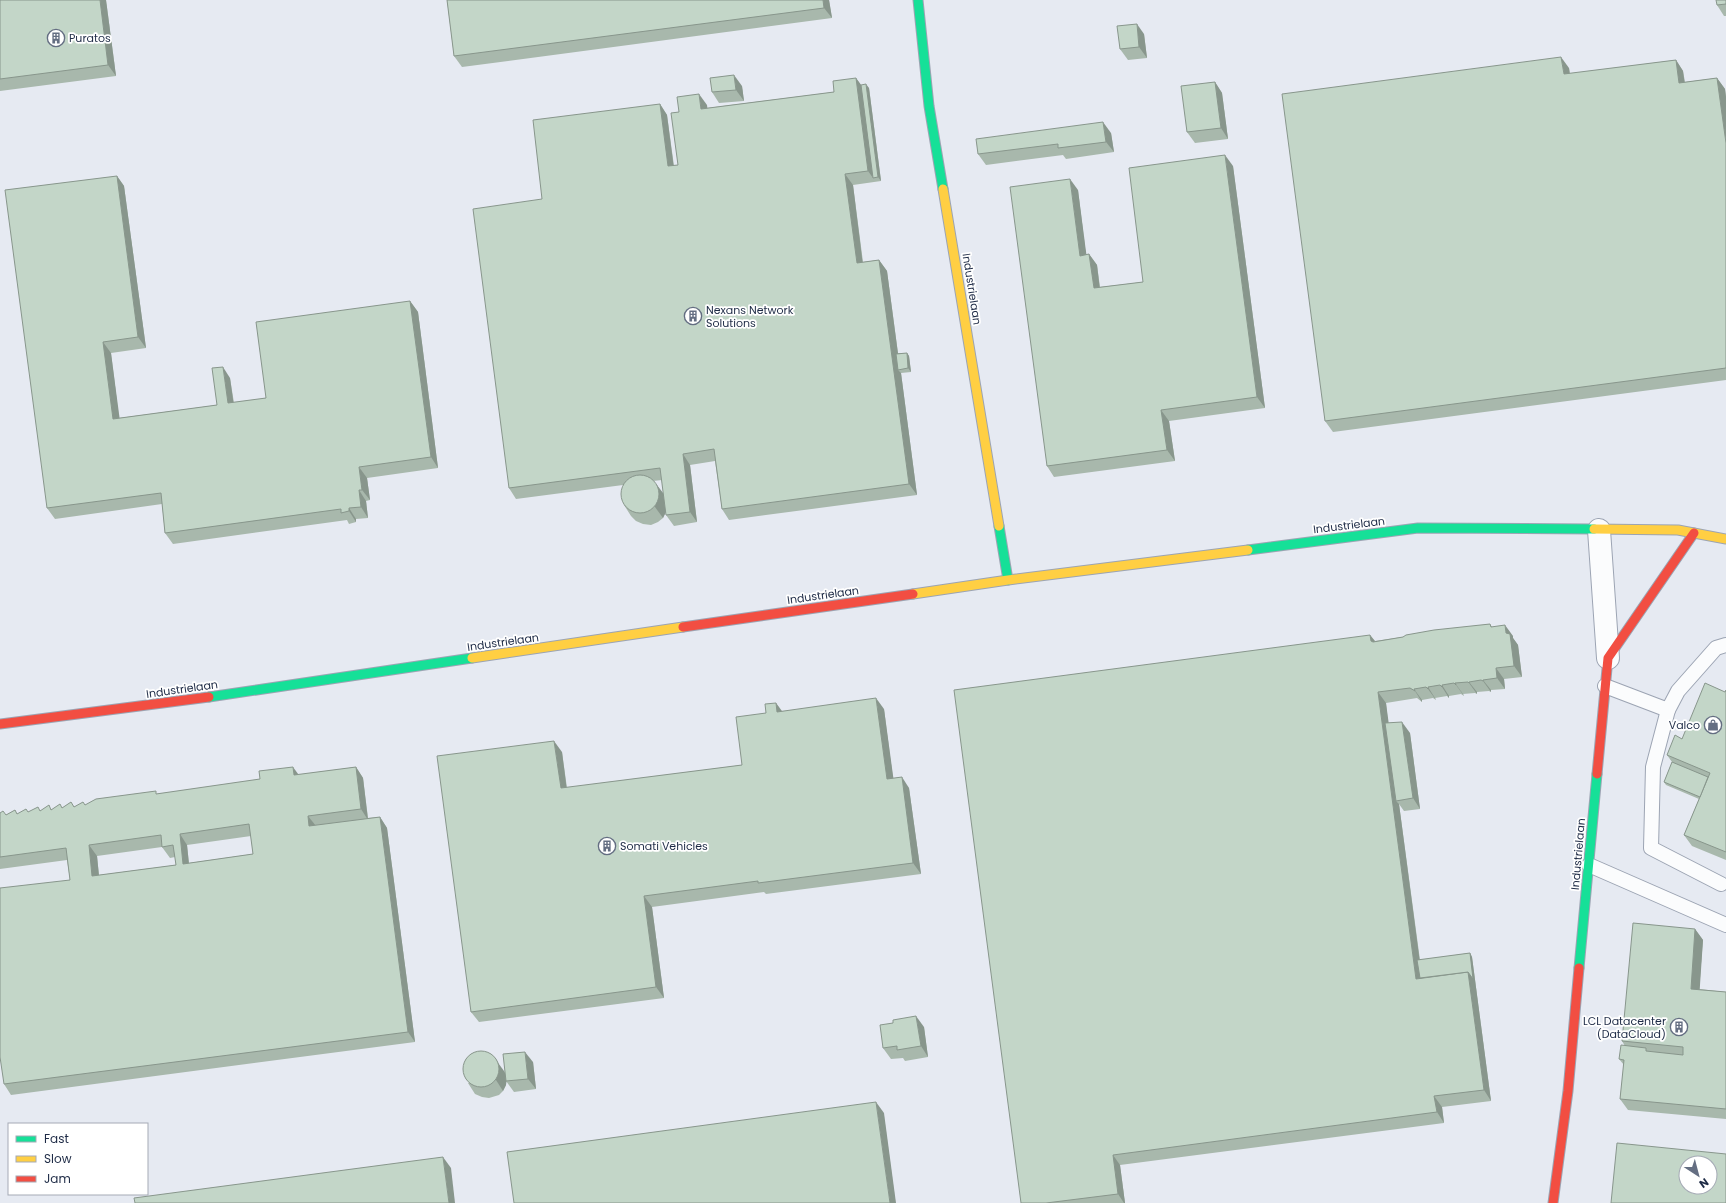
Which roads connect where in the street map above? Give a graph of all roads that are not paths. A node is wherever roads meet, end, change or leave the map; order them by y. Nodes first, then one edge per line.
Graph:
1 (918, 0) edge
2 (1598, 530) junction
3 (1694, 533) junction
4 (1726, 539) edge
5 (1008, 580) junction
6 (1726, 645) edge
7 (1608, 658) junction
8 (1605, 686) junction
9 (1668, 710) junction
10 (0, 724) edge
11 (1589, 865) junction
12 (1721, 884) dead end
13 (1726, 925) edge
14 (1552, 1203) edge

1 - 5 street, Industrielaan
2 - 3 street, Industrielaan
2 - 5 street, Industrielaan
2 - 7 street
3 - 4 street, Industrielaan
3 - 7 street, Industrielaan
5 - 10 street, Industrielaan
6 - 9 lane
7 - 8 street, Industrielaan
8 - 9 lane
8 - 11 street, Industrielaan
9 - 12 lane
11 - 13 lane
11 - 14 street, Industrielaan

